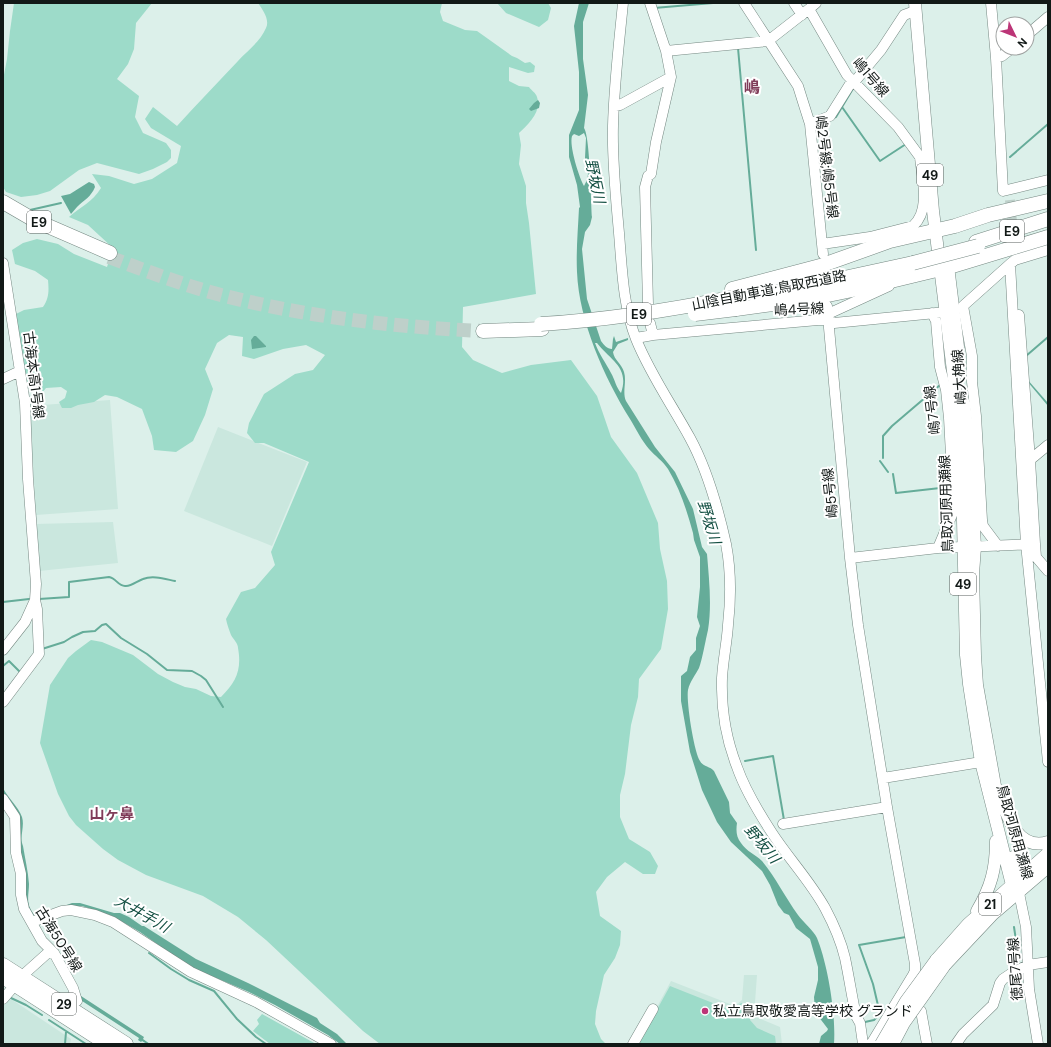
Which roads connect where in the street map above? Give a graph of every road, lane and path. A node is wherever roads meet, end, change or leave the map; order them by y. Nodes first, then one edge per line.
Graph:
1 (623, 3) edge
2 (650, 3) edge
3 (744, 3) edge
4 (794, 3) edge
5 (991, 3) edge
6 (915, 7) edge
7 (809, 9) edge
8 (1048, 17) edge
9 (1035, 28) edge
10 (768, 41) junction
11 (666, 51) junction
12 (1002, 56) edge
13 (996, 58) junction
14 (671, 77) junction
15 (852, 81) junction
16 (614, 106) junction
17 (810, 124) junction
18 (928, 158) junction
19 (1048, 180) edge
20 (1006, 190) junction
21 (1010, 200) tunnel mouth
22 (1048, 201) edge
23 (3, 202) edge
24 (3, 208) edge
25 (1048, 219) edge
26 (1048, 224) edge
27 (939, 230) junction
28 (1048, 237) edge
29 (74, 241) junction
30 (977, 244) junction
31 (1048, 250) edge
32 (110, 255) tunnel mouth
33 (1013, 260) junction
34 (3, 263) edge
35 (913, 266) junction
36 (944, 268) junction
37 (735, 299) junction
38 (648, 304) dead end
39 (954, 309) junction
40 (828, 313) junction
41 (932, 314) junction
42 (584, 322) junction
43 (650, 323) dead end
44 (483, 328) tunnel mouth
45 (653, 335) junction
46 (636, 338) junction
47 (20, 371) junction
48 (3, 379) edge
49 (1048, 445) edge
50 (1030, 460) junction
51 (1030, 544) junction
52 (998, 546) junction
53 (969, 547) junction
54 (938, 548) junction
55 (850, 558) junction
56 (1048, 571) edge
57 (35, 600) junction
58 (3, 650) edge
59 (3, 702) edge
60 (1046, 719) edge
61 (980, 762) junction
62 (1048, 762) edge
63 (883, 778) junction
64 (994, 783) junction
65 (3, 799) edge
66 (887, 806) junction
67 (783, 824) dead end
68 (997, 828) junction
69 (1048, 842) edge
70 (1048, 853) edge
71 (1048, 867) edge
72 (1017, 886) junction
73 (32, 922) junction
74 (968, 924) junction
75 (50, 950) junction
76 (940, 962) junction
77 (1048, 962) edge
78 (3, 965) edge
79 (1028, 965) junction
80 (3, 977) edge
81 (18, 981) junction
82 (899, 996) junction
83 (3, 999) edge
84 (77, 1001) dead end
85 (654, 1009) dead end
86 (107, 1044) edge
87 (126, 1044) edge
88 (331, 1044) edge
89 (633, 1044) edge
90 (863, 1044) edge
91 (871, 1044) edge
92 (881, 1044) edge
93 (893, 1044) edge
94 (927, 1044) edge
95 (956, 1044) edge
96 (1038, 1044) edge

1 - 16 street
2 - 11 street
3 - 10 street, 嶋2号線;嶋5号線
4 - 7 street, 嶋1号線
5 - 13 street
6 - 15 street
6 - 18 main road, 鳥取河原用瀬線 / 49
7 - 10 street
7 - 15 street, 嶋1号線
8 - 9 street
10 - 11 street
10 - 17 street, 嶋2号線;嶋5号線
11 - 14 street
12 - 13 street
13 - 20 street
14 - 16 street
14 - 38 street
15 - 17 street
15 - 18 street, 嶋1号線
16 - 46 street
17 - 18 street, 嶋2号線;嶋5号線
18 - 27 main road, 鳥取河原用瀬線 / 49
19 - 20 street
20 - 21 street
22 - 27 highway
23 - 29 highway, E9
24 - 29 highway, E9
25 - 30 highway, 山陰自動車道;鳥取西道路 / E9
26 - 30 highway, 山陰自動車道;鳥取西道路 / E9
27 - 36 main road, 鳥取河原用瀬線 / 49
27 - 37 highway
28 - 36 highway
29 - 32 highway, E9
30 - 35 highway, 山陰自動車道;鳥取西道路 / E9, bridge
31 - 33 street
33 - 39 street
33 - 50 street
33 - 51 street
34 - 47 street, 古海本高1号線
35 - 36 highway
35 - 37 highway, 山陰自動車道;鳥取西道路 / E9
35 - 40 street
36 - 39 main road, 鳥取河原用瀬線 / 49
37 - 42 highway, bridge
37 - 42 highway, bridge
39 - 41 street, 嶋4号線
39 - 52 street, 嶋大桷線
39 - 53 main road, 鳥取河原用瀬線 / 49
40 - 41 street, 嶋4号線
40 - 45 street, 嶋4号線
40 - 55 street, 嶋5号線
41 - 54 street, 嶋7号線
42 - 44 highway, bridge
43 - 45 street
45 - 46 street, 嶋4号線
46 - 90 street
47 - 48 street
47 - 57 street, 古海本高1号線
49 - 50 street
50 - 51 street
51 - 52 street
51 - 56 street
51 - 60 street
52 - 53 street
53 - 54 street
53 - 61 main road, 鳥取河原用瀬線 / 49
53 - 64 main road, 鳥取河原用瀬線 / 49
54 - 55 street
55 - 63 street, 嶋5号線
57 - 58 street, 古海本高1号線
57 - 59 street
60 - 62 street
61 - 63 street
61 - 68 main road, 鳥取河原用瀬線 / 49
63 - 66 street, 嶋5号線
64 - 69 main road
64 - 72 main road, 鳥取河原用瀬線 / 49
65 - 73 street, 古海50号線
66 - 67 street
66 - 82 street, 嶋5号線
68 - 72 main road, 鳥取河原用瀬線 / 49
68 - 74 main road
70 - 72 main road, 21
71 - 72 main road, 21
72 - 74 main road, 21
72 - 76 main road, 21
72 - 79 street, 徳尾7号線
73 - 75 street, 古海50号線
73 - 88 street
74 - 76 main road, 21
75 - 81 street
75 - 84 street, 古海50号線
76 - 92 main road, 21, bridge
76 - 93 main road, 21, bridge
77 - 79 street
78 - 81 highway, 29
79 - 95 street
79 - 96 street, 徳尾7号線
80 - 81 highway, 29
81 - 83 street
81 - 86 highway, 29
81 - 87 highway, 29
82 - 91 street, 嶋5号線
82 - 94 street
85 - 89 street

